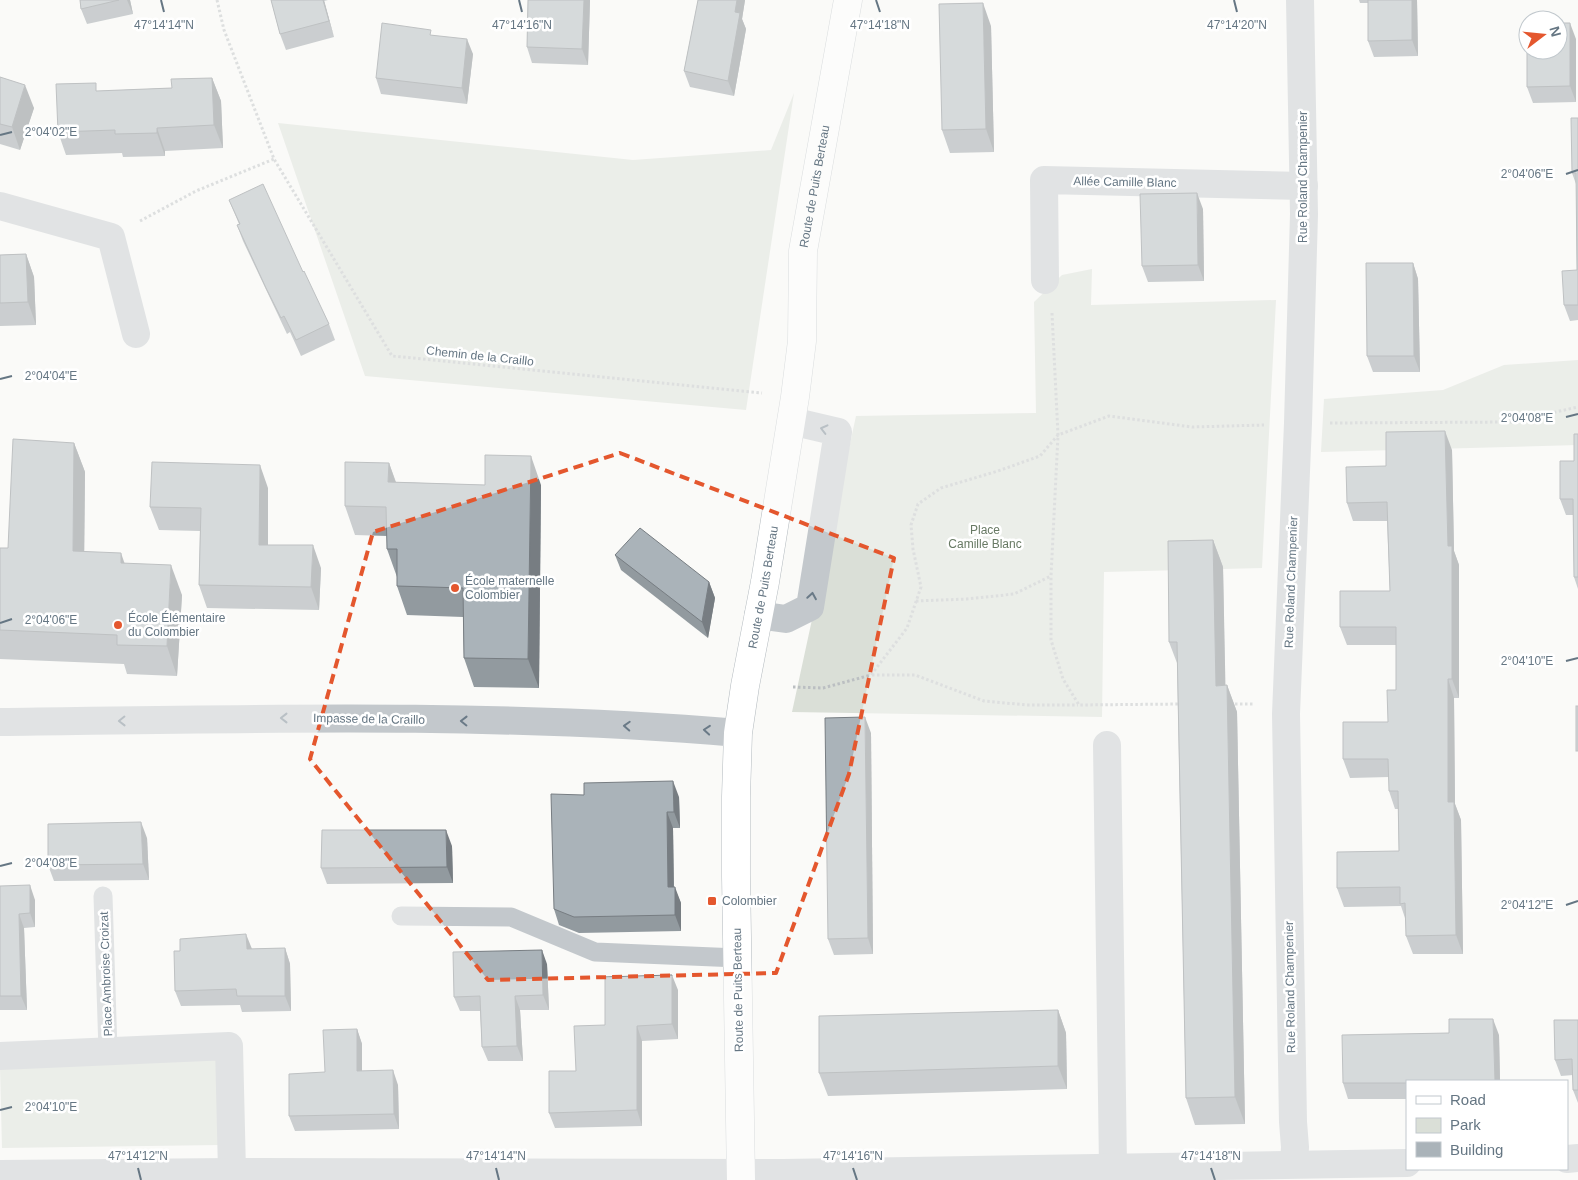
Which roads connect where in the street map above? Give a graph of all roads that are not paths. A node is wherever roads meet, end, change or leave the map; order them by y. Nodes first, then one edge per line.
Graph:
1 (848, 0) edge
2 (1300, 0) edge
3 (1304, 186) junction
4 (0, 206) edge
5 (1044, 280) road end
6 (136, 334) dead end
7 (793, 409) junction
8 (758, 615) junction
9 (0, 722) edge
10 (738, 733) junction
11 (1107, 745) dead end
12 (103, 896) dead end
13 (401, 916) dead end
14 (738, 958) junction
15 (108, 1051) junction
16 (0, 1056) edge
17 (1406, 1163) edge
18 (1294, 1164) junction
19 (1114, 1167) junction
20 (232, 1172) junction
21 (1251, 1172) edge
22 (0, 1174) edge
23 (741, 1177) edge

1 - 7 street, Route de Puits Berteau
2 - 3 street, Rue Roland Champenier
3 - 5 street, Allée Camille Blanc
3 - 18 street, Rue Roland Champenier
4 - 6 street
7 - 8 street, Route de Puits Berteau
8 -> 7 street
8 - 10 street, Route de Puits Berteau
10 -> 9 street, Impasse de la Craillo
10 - 14 street, Route de Puits Berteau
11 - 19 street
12 - 15 lane, Place Ambroise Croizat
13 - 14 lane
14 - 23 street, Route de Puits Berteau
15 - 16 street, Place Ambroise Croizat
15 - 20 street, Place Ambroise Croizat
17 - 18 street
18 - 21 street
19 - 21 street
19 - 23 street
20 - 22 street
20 - 23 street

